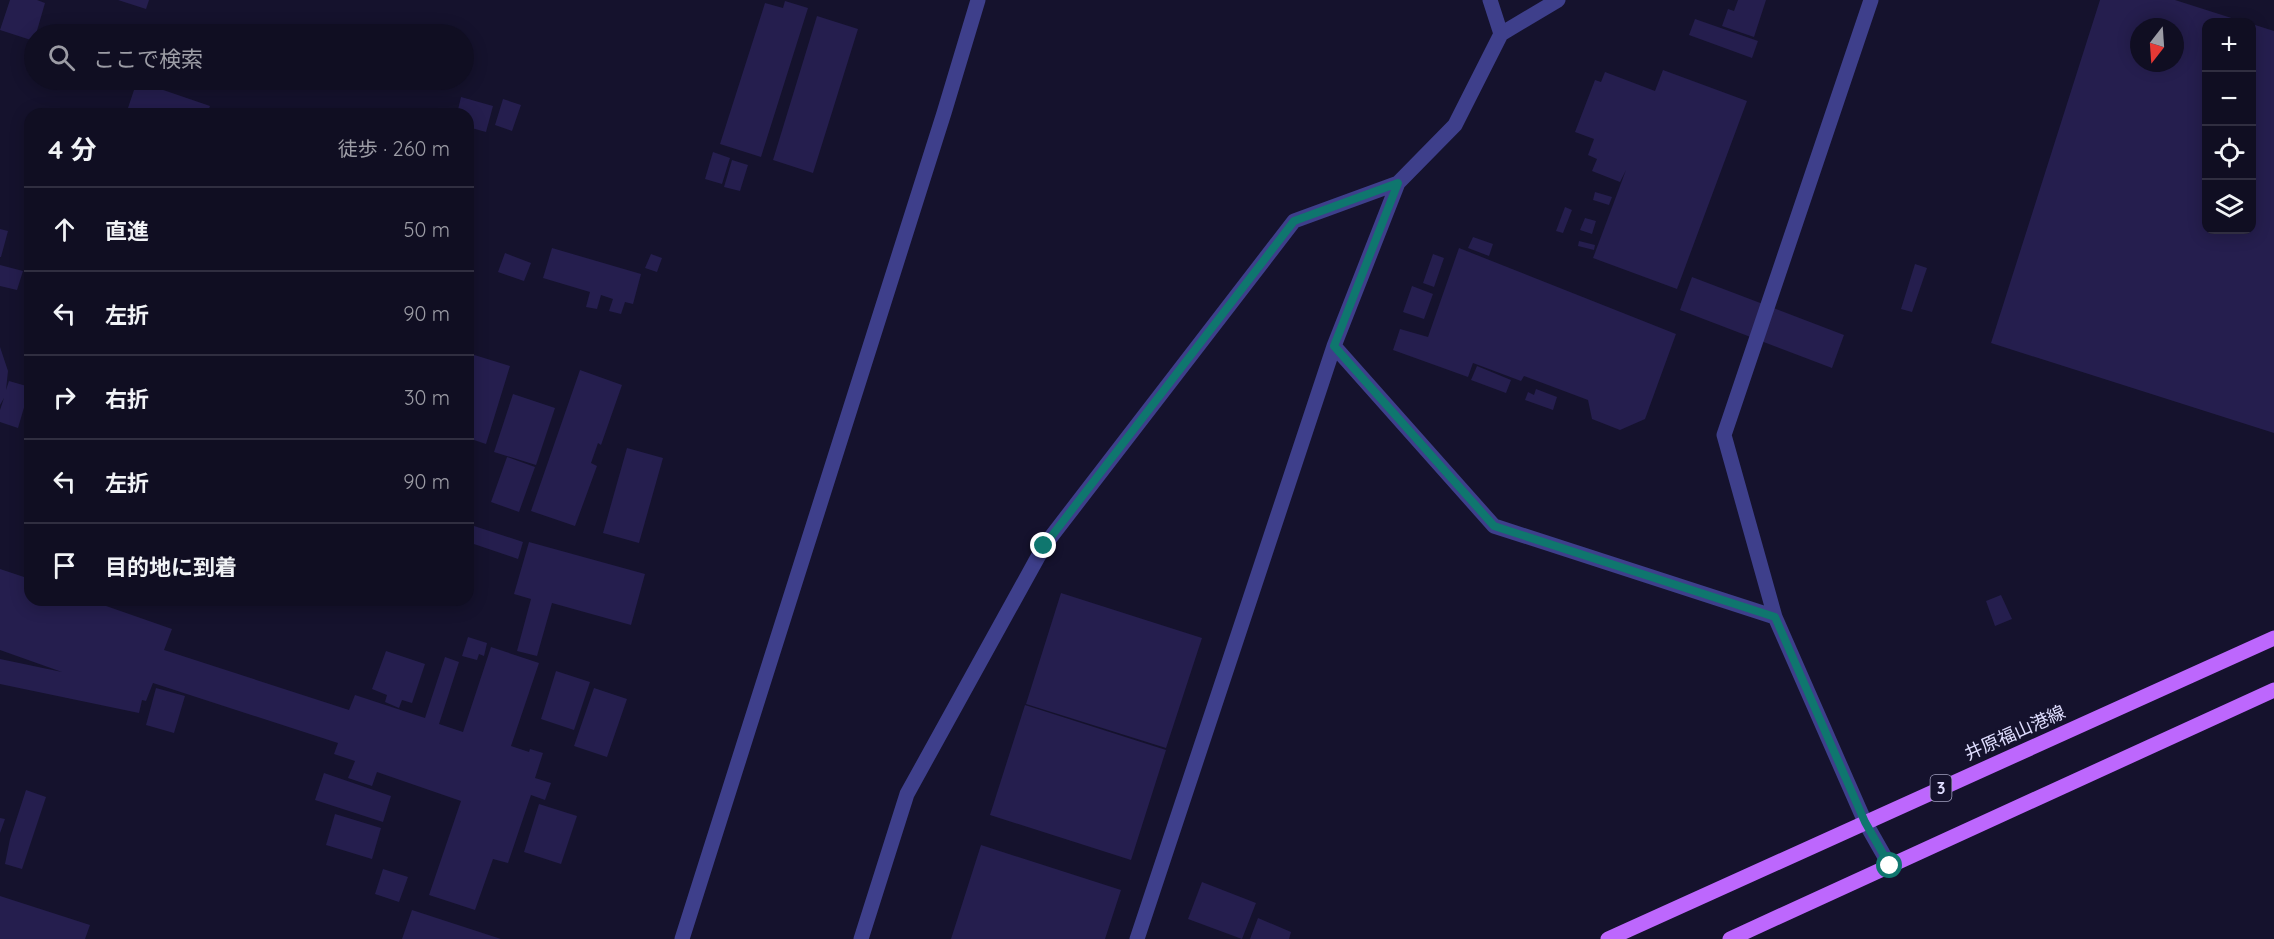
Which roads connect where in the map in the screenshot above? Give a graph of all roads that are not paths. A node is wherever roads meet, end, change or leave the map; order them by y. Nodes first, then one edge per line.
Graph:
1 (978, 0) edge
2 (1490, 0) edge
3 (1558, 0) edge
4 (1870, 0) edge
5 (1501, 34) junction
6 (1398, 183) junction
7 (1334, 346) junction
8 (1775, 617) junction
9 (2274, 638) edge
10 (2274, 690) edge
11 (1865, 822) junction
12 (1890, 866) junction
13 (682, 939) edge
14 (861, 939) edge
15 (1137, 939) edge
16 (1608, 939) edge
17 (1730, 939) edge

1 - 13 lane
2 - 5 lane
3 - 5 lane
4 - 8 lane
5 - 6 lane
6 - 7 lane
6 - 14 lane
7 - 8 lane
7 - 15 lane
8 - 11 lane
9 - 11 main road, 井原福山港線 / 3
10 - 12 main road
11 - 12 lane
11 - 16 main road, 井原福山港線 / 3
12 - 17 main road

